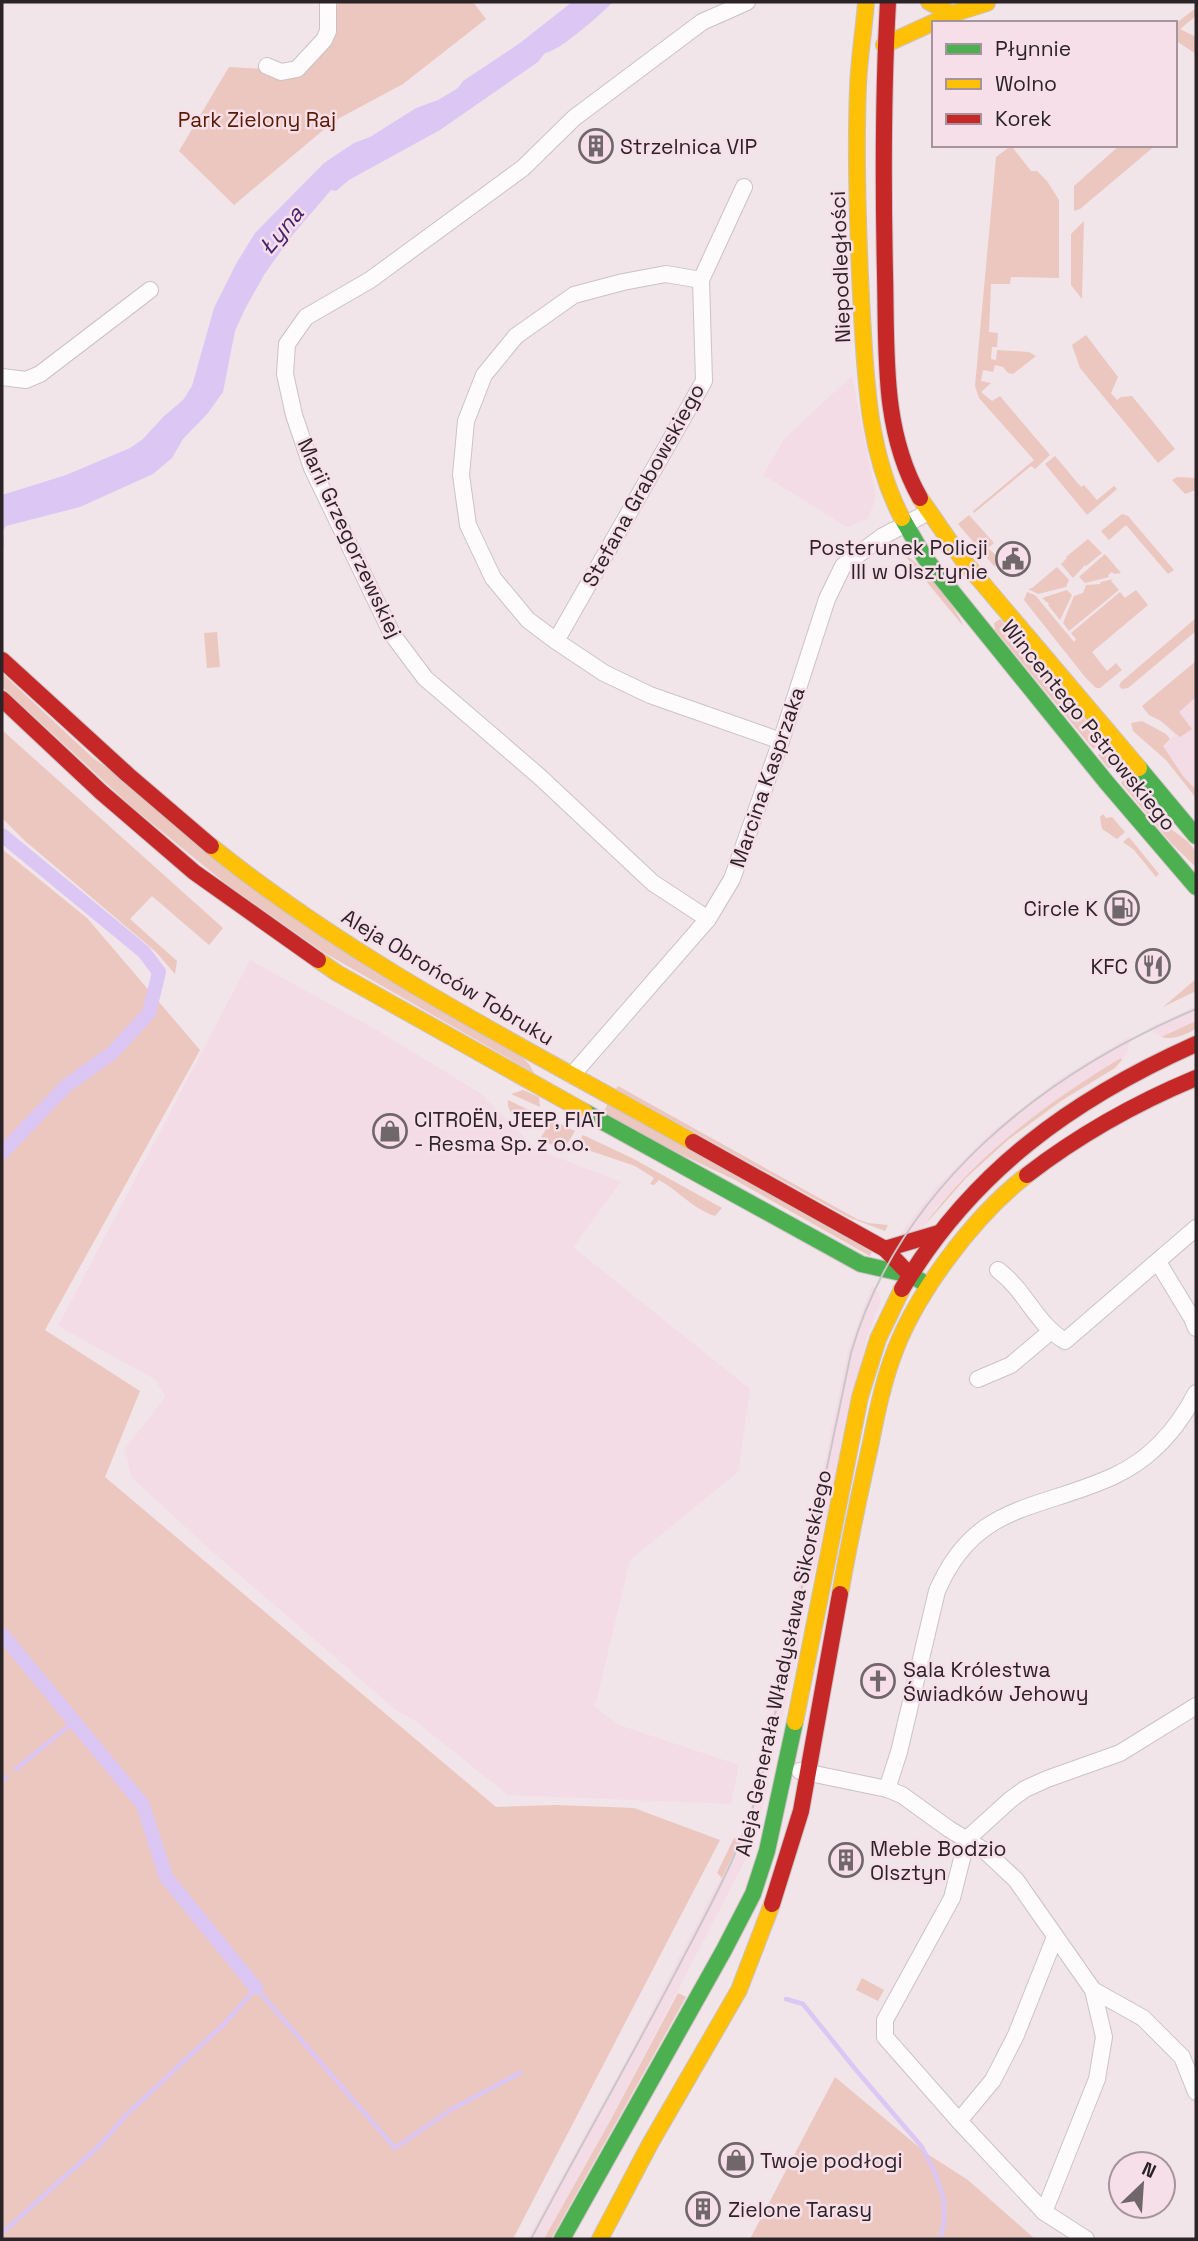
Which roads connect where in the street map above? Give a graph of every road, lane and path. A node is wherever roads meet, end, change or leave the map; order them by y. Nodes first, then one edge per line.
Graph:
1 (328, 2) edge
2 (747, 2) edge
3 (866, 2) edge
4 (888, 2) edge
5 (929, 2) edge
6 (988, 2) edge
7 (956, 19) edge
8 (932, 28) edge
9 (927, 43) edge
10 (862, 45) junction
11 (884, 45) junction
12 (267, 66) dead end
13 (744, 187) dead end
14 (701, 280) junction
15 (150, 290) dead end
16 (2, 377) edge
17 (927, 513) junction
18 (904, 524) junction
19 (999, 604) junction
20 (976, 621) junction
21 (556, 641) junction
22 (2, 660) edge
23 (2, 699) edge
24 (781, 740) junction
25 (1196, 836) edge
26 (1196, 887) edge
27 (708, 919) junction
28 (1196, 1044) edge
29 (573, 1074) junction
30 (1196, 1078) edge
31 (1196, 1228) edge
32 (939, 1233) junction
33 (884, 1249) junction
34 (1158, 1262) junction
35 (998, 1270) dead end
36 (910, 1275) junction
37 (930, 1285) junction
38 (1196, 1328) edge
39 (1050, 1332) junction
40 (978, 1379) dead end
41 (1196, 1393) edge
42 (1196, 1706) edge
43 (786, 1768) junction
44 (809, 1773) junction
45 (887, 1789) junction
46 (967, 1839) junction
47 (1055, 1937) junction
48 (1093, 1990) junction
49 (1196, 2092) edge
50 (959, 2122) junction
51 (1044, 2212) junction
52 (562, 2239) edge
53 (600, 2239) edge
54 (1086, 2239) edge

1 - 12 street
2 - 27 street, Marii Grzegorzewskiej
3 - 10 main road, Niepodległości
4 - 11 main road, Niepodległości
5 - 7 main road
6 - 7 main road
8 - 11 main road
9 - 11 main road
10 - 11 main road
10 - 18 main road, Niepodległości
11 - 17 main road, Niepodległości
13 - 14 street, Stefana Grabowskiego
14 - 21 street, Stefana Grabowskiego
14 - 21 street
15 - 16 street
17 - 18 street, Marcina Kasprzaka
17 - 19 main road, Wincentego Pstrowskiego
18 - 20 main road, Wincentego Pstrowskiego
18 - 24 street, Marcina Kasprzaka
19 - 20 street, Wincentego Pstrowskiego
19 - 25 main road, Wincentego Pstrowskiego
20 - 26 main road, Wincentego Pstrowskiego
21 - 24 street
22 - 29 main road, Aleja Obrońców Tobruku
23 - 36 main road, Aleja Obrońców Tobruku
24 - 27 street, Marcina Kasprzaka
27 - 29 street, Marcina Kasprzaka
28 - 32 main road, Aleja Generała Władysława Sikorskiego
29 - 33 main road, Aleja Obrońców Tobruku
30 - 37 main road, Aleja Generała Władysława Sikorskiego
31 - 34 street
32 - 33 main road
32 - 36 main road, Aleja Generała Władysława Sikorskiego
33 - 36 main road, Aleja Obrońców Tobruku
34 - 38 street
34 - 39 street
35 - 39 street
36 - 37 main road, Aleja Obrońców Tobruku
36 - 43 main road, Aleja Generała Władysława Sikorskiego
37 - 44 main road, Aleja Generała Władysława Sikorskiego
39 - 40 street
41 - 45 street
42 - 46 street
43 - 44 street
43 - 52 main road, Aleja Generała Władysława Sikorskiego
44 - 45 street
44 - 53 main road, Aleja Generała Władysława Sikorskiego
45 - 46 street
46 - 47 street
46 - 50 street
47 - 48 street
47 - 50 street
48 - 49 street
48 - 51 street
50 - 51 street
51 - 54 street

